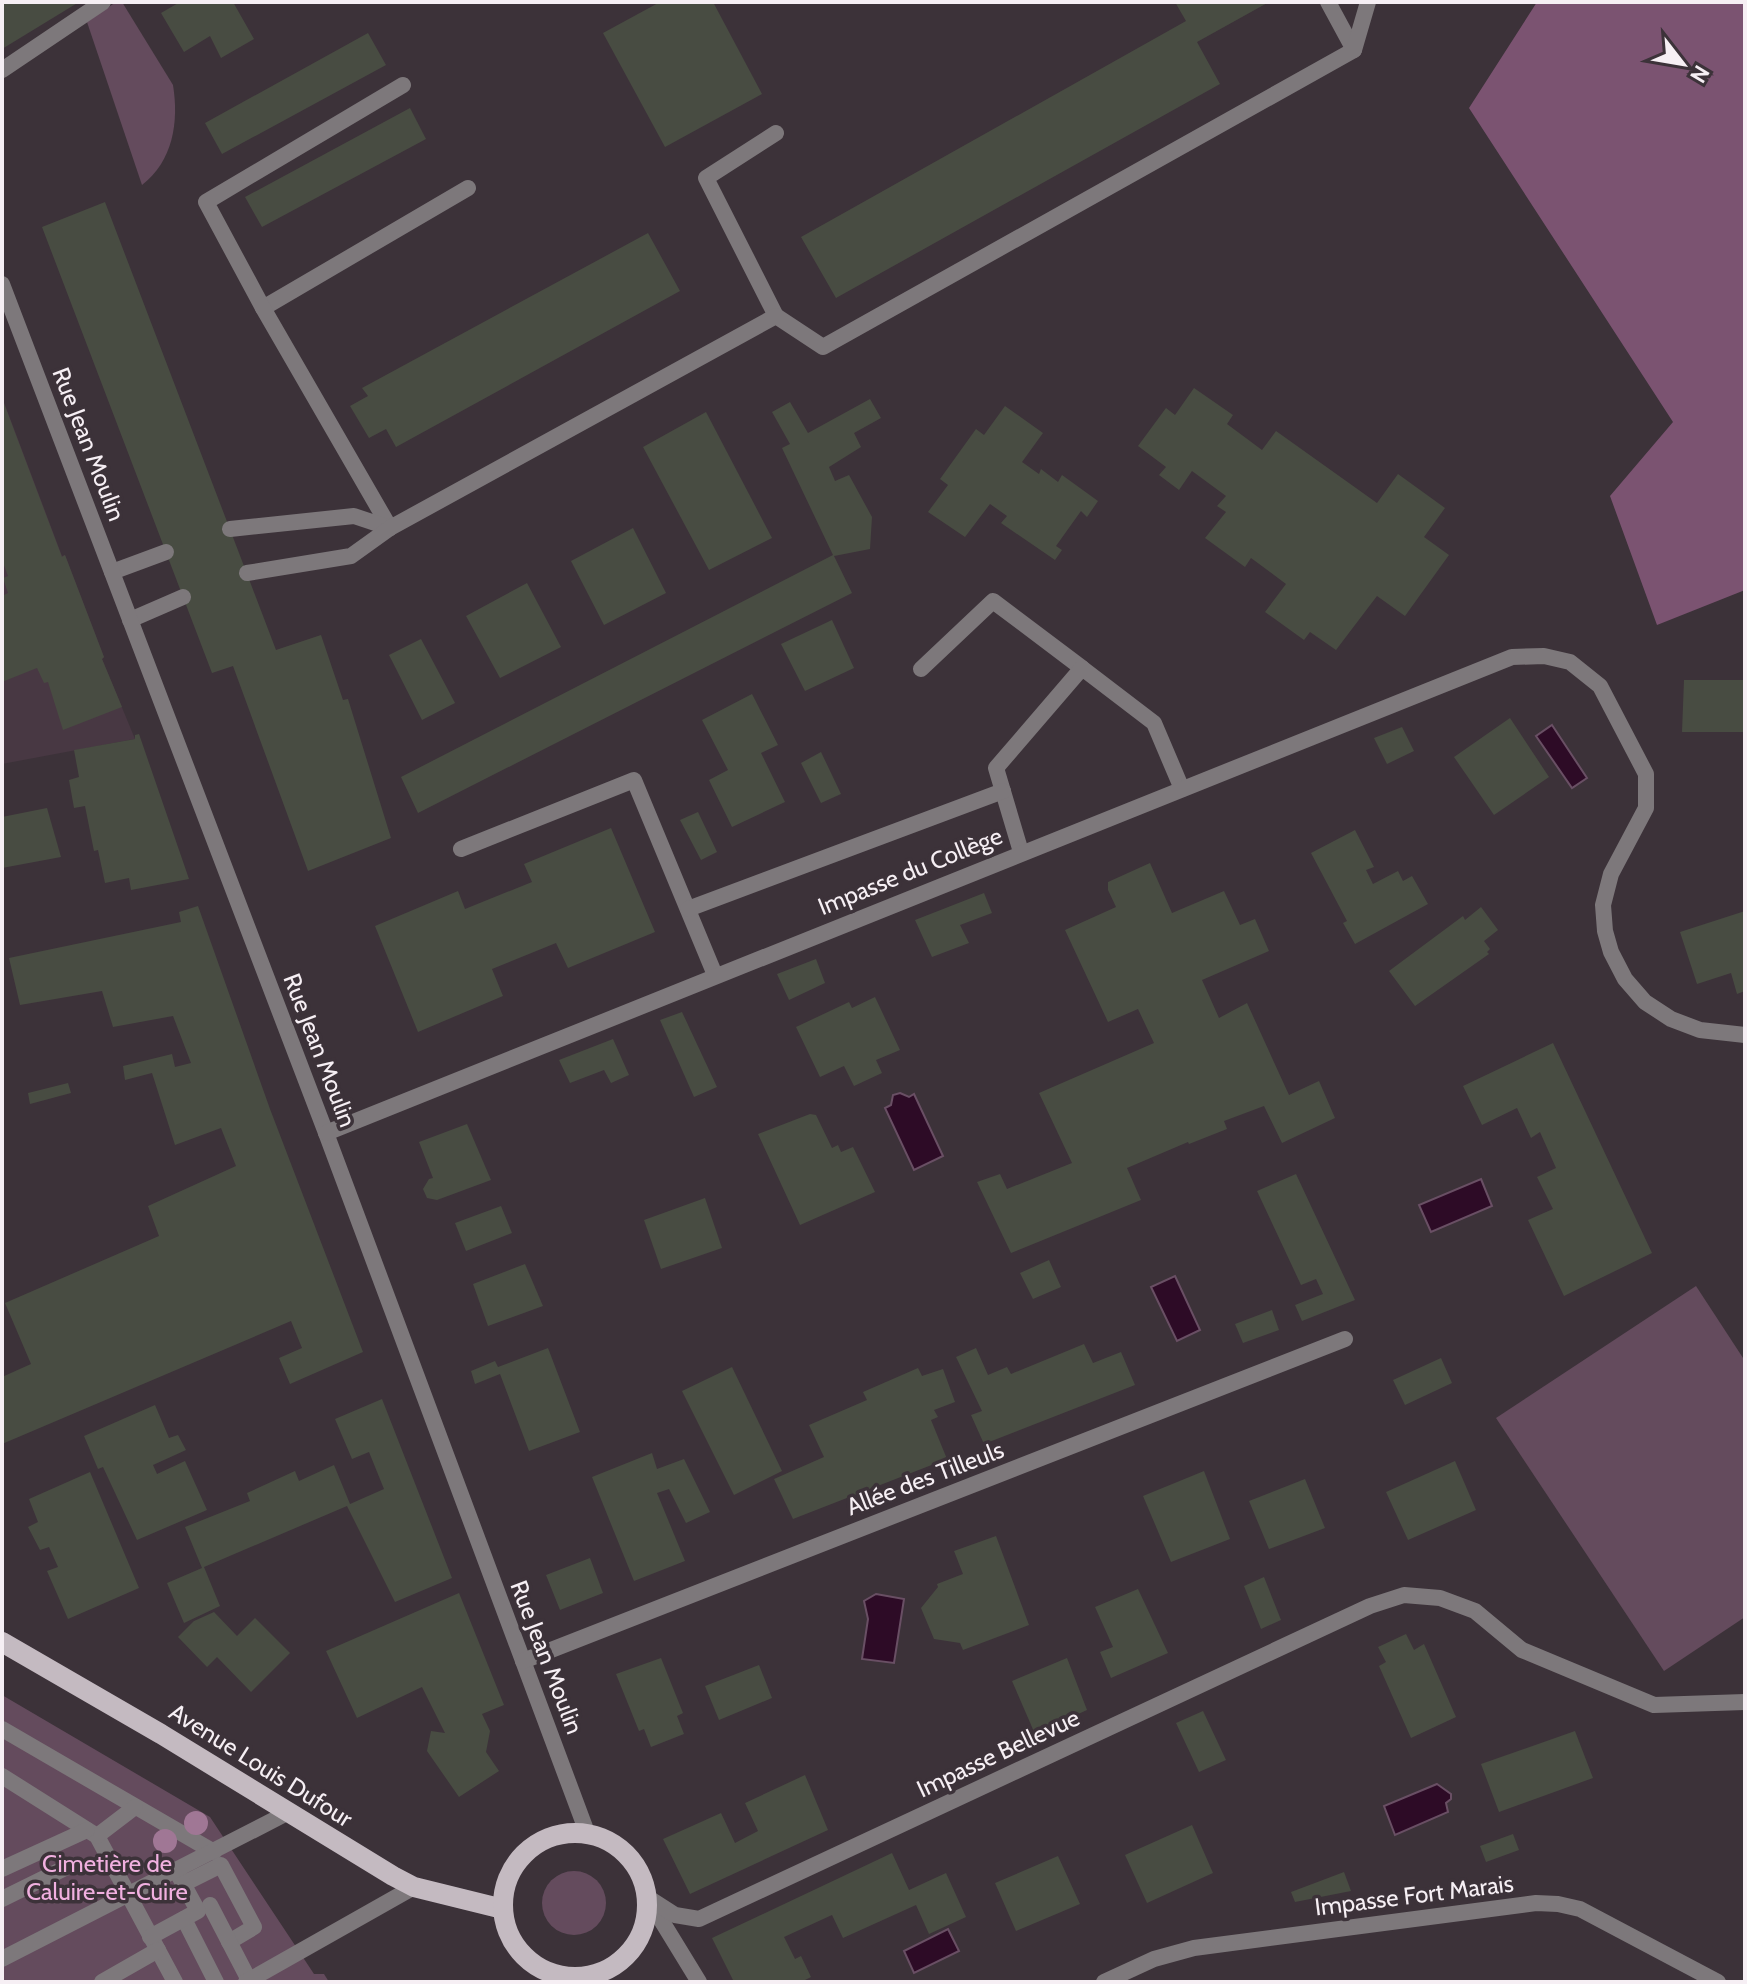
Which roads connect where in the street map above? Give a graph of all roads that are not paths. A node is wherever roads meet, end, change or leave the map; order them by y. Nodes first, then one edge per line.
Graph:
1 (103, 2) edge
2 (1328, 2) edge
3 (1368, 2) edge
4 (1354, 50) junction
5 (2, 70) edge
6 (403, 85) dead end
7 (776, 133) dead end
8 (468, 188) dead end
9 (2, 284) edge
10 (263, 308) junction
11 (776, 316) junction
12 (390, 528) junction
13 (230, 529) dead end
14 (166, 552) dead end
15 (112, 572) junction
16 (247, 573) dead end
17 (183, 597) dead end
18 (130, 620) junction
19 (1082, 668) junction
20 (921, 669) dead end
21 (1182, 789) junction
22 (1003, 791) junction
23 (461, 849) dead end
24 (1021, 852) junction
25 (688, 909) junction
26 (715, 975) junction
27 (1745, 1035) edge
28 (326, 1133) junction
29 (1345, 1339) dead end
30 (2, 1642) edge
31 (523, 1661) junction
32 (1745, 1702) edge
33 (2, 1729) edge
34 (2, 1776) edge
35 (135, 1807) junction
36 (287, 1813) junction
37 (92, 1833) junction
38 (588, 1835) junction
39 (214, 1852) junction
40 (69, 1866) dead end
41 (2, 1869) edge
42 (180, 1877) junction
43 (414, 1887) junction
44 (235, 1892) junction
45 (128, 1896) junction
46 (647, 1897) junction
47 (2, 1899) edge
48 (503, 1909) junction
49 (197, 1912) junction
50 (229, 1942) junction
51 (154, 1943) junction
52 (2, 1959) edge
53 (617, 1975) edge
54 (248, 1981) edge
55 (102, 1982) edge
56 (175, 1982) edge
57 (216, 1982) edge
58 (699, 1982) edge
59 (1104, 1982) edge
60 (1718, 1982) edge

1 - 5 street
2 - 4 street
3 - 4 street
4 - 11 street
6 - 10 street
7 - 11 street
8 - 10 street
9 - 15 street, Rue Jean Moulin
10 - 12 street
11 - 12 street
12 - 13 street
12 - 16 street
14 - 15 street
15 - 18 street, Rue Jean Moulin
17 - 18 street
18 - 28 street, Rue Jean Moulin
19 - 20 street
19 - 21 street
19 - 22 street
21 - 24 street, Impasse du Collège
21 - 27 street, Impasse du Collège
22 - 24 street
22 - 25 street
23 - 25 street
24 - 26 street, Impasse du Collège
25 - 26 street
26 - 28 street, Impasse du Collège
28 - 31 street, Rue Jean Moulin
29 - 31 street, Allée des Tilleuls
30 - 36 main road, Avenue Louis Dufour
31 - 38 street, Rue Jean Moulin
32 - 46 street, Impasse Bellevue
33 - 35 street
34 - 37 street
35 - 37 street
35 - 39 street
36 - 39 street
36 - 43 main road, Avenue Louis Dufour
37 - 41 street
37 - 45 street
38 - 46 main road
38 - 48 main road
39 - 42 street
40 - 47 street
42 - 44 street
42 - 45 street
42 - 49 street
43 - 48 main road, Avenue Louis Dufour
43 - 54 street
44 - 49 street
44 - 50 street
45 - 51 street
45 - 52 street
46 - 53 main road
46 - 58 street
48 - 53 main road
49 - 50 street
49 - 51 street
49 - 57 street
50 - 54 street
51 - 55 street
51 - 56 street
59 - 60 street, Impasse Fort Marais

